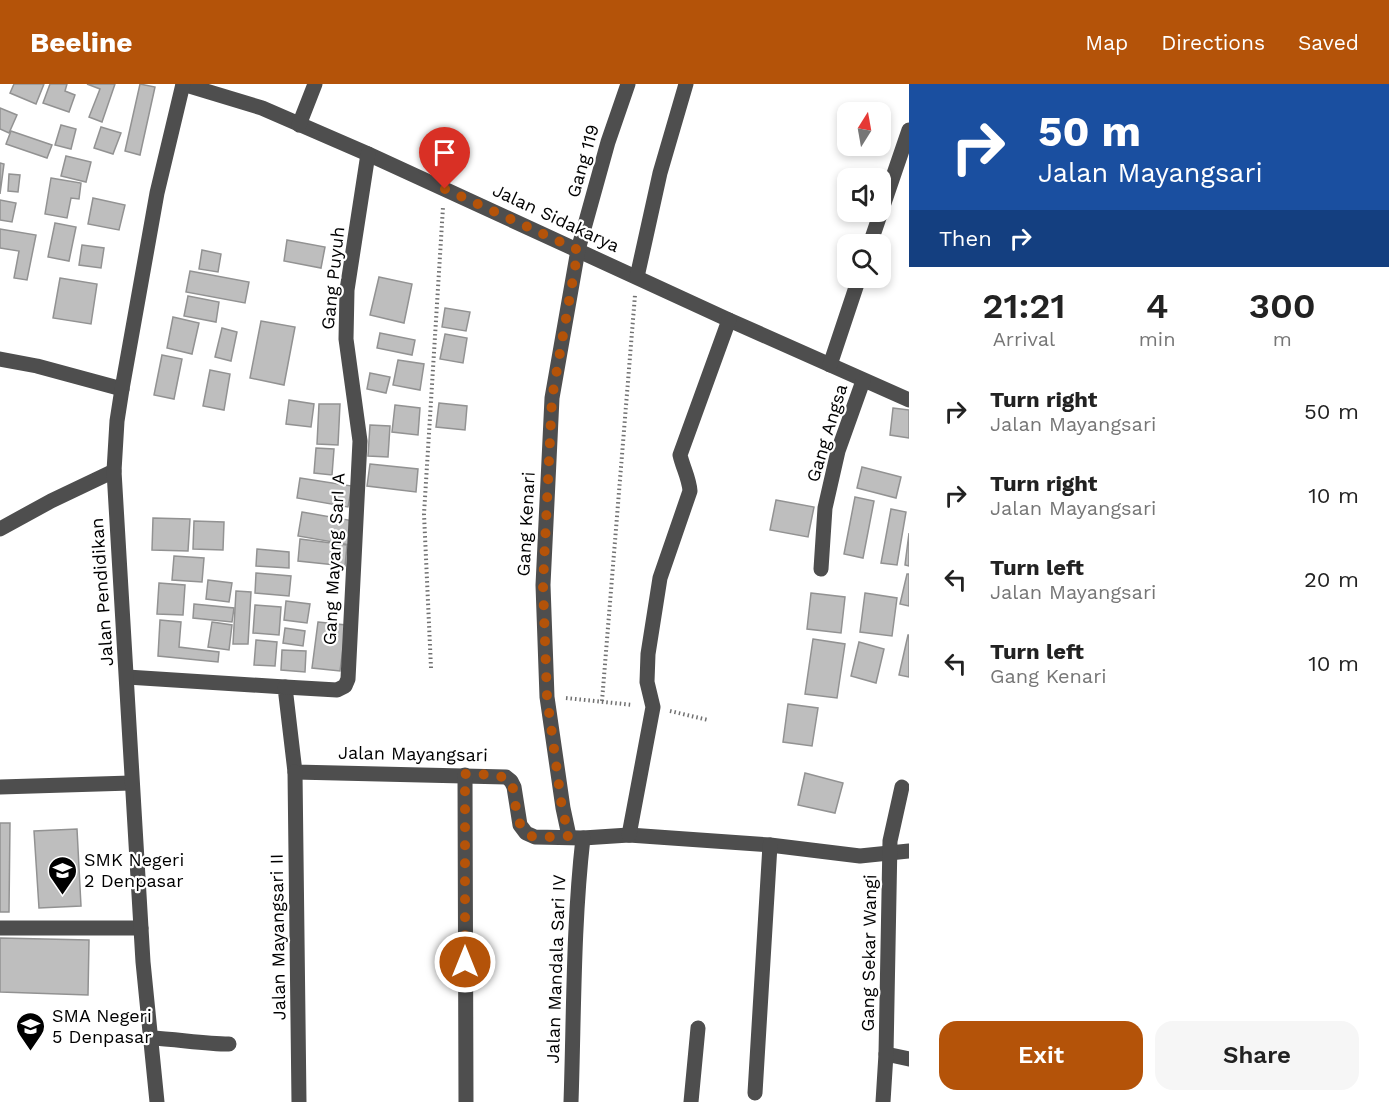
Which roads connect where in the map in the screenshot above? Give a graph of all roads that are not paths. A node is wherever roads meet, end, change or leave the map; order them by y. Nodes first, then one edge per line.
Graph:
1 (183, 84) edge
2 (315, 84) edge
3 (628, 84) edge
4 (686, 84) edge
5 (299, 125) junction
6 (909, 130) edge
7 (368, 154) junction
8 (873, 234) edge
9 (578, 250) junction
10 (637, 277) junction
11 (856, 288) edge
12 (729, 320) junction
13 (0, 359) edge
14 (830, 365) junction
15 (863, 381) junction
16 (122, 389) junction
17 (909, 400) edge
18 (360, 441) joint
19 (114, 471) junction
20 (0, 529) edge
21 (820, 569) dead end
22 (127, 676) junction
23 (285, 687) junction
24 (295, 772) junction
25 (465, 774) junction
26 (131, 783) junction
27 (0, 787) edge
28 (902, 787) dead end
29 (629, 835) junction
30 (576, 837) junction
31 (770, 845) junction
32 (909, 851) edge
33 (890, 854) junction
34 (0, 928) edge
35 (141, 928) junction
36 (698, 1028) dead end
37 (150, 1038) junction
38 (230, 1044) dead end
39 (886, 1054) junction
40 (909, 1059) edge
41 (755, 1093) dead end
42 (157, 1102) edge
43 (299, 1102) edge
44 (466, 1102) edge
45 (571, 1102) edge
46 (691, 1102) edge
47 (883, 1102) edge

1 - 5 street, Jalan Sidakarya
1 - 16 street, Jalan Pendidikan
2 - 5 street
3 - 9 street, Gang 119
4 - 10 street
5 - 7 street, Jalan Sidakarya
6 - 8 street
7 - 9 street, Jalan Sidakarya
7 - 18 street, Gang Puyuh
9 - 10 street, Jalan Sidakarya
9 - 30 street, Gang Kenari
10 - 12 street, Jalan Sidakarya
11 - 14 street
12 - 14 street, Jalan Sidakarya
12 - 29 street
13 - 16 street
14 - 15 street, Jalan Sidakarya
15 - 17 street, Jalan Sidakarya
15 - 21 street, Gang Angsa
16 - 19 street, Jalan Pendidikan
18 - 23 street, Gang Mayang SarI A
19 - 20 street
19 - 22 street, Jalan Pendidikan
22 - 23 street
22 - 26 street, Jalan Pendidikan
23 - 24 street
24 - 25 street, Jalan Mayangsari
24 - 43 street, Jalan Mayangsari II
25 - 30 street, Jalan Mayangsari
25 - 44 street
26 - 27 street
26 - 35 street, Jalan Pendidikan
28 - 33 street, Gang Sekar Wangi
29 - 30 street, Jalan Mayangsari
29 - 31 street, Jalan Mayangsari
30 - 45 street, Jalan Mandala Sari IV
31 - 33 street, Jalan Mayangsari
31 - 41 street
32 - 33 street, Jalan Mayangsari
33 - 39 street, Gang Sekar Wangi
34 - 35 street
35 - 37 street, Jalan Pendidikan
36 - 46 street
37 - 38 street
37 - 42 street, Jalan Pendidikan
39 - 40 street
39 - 47 street, Gang Sekar Wangi

